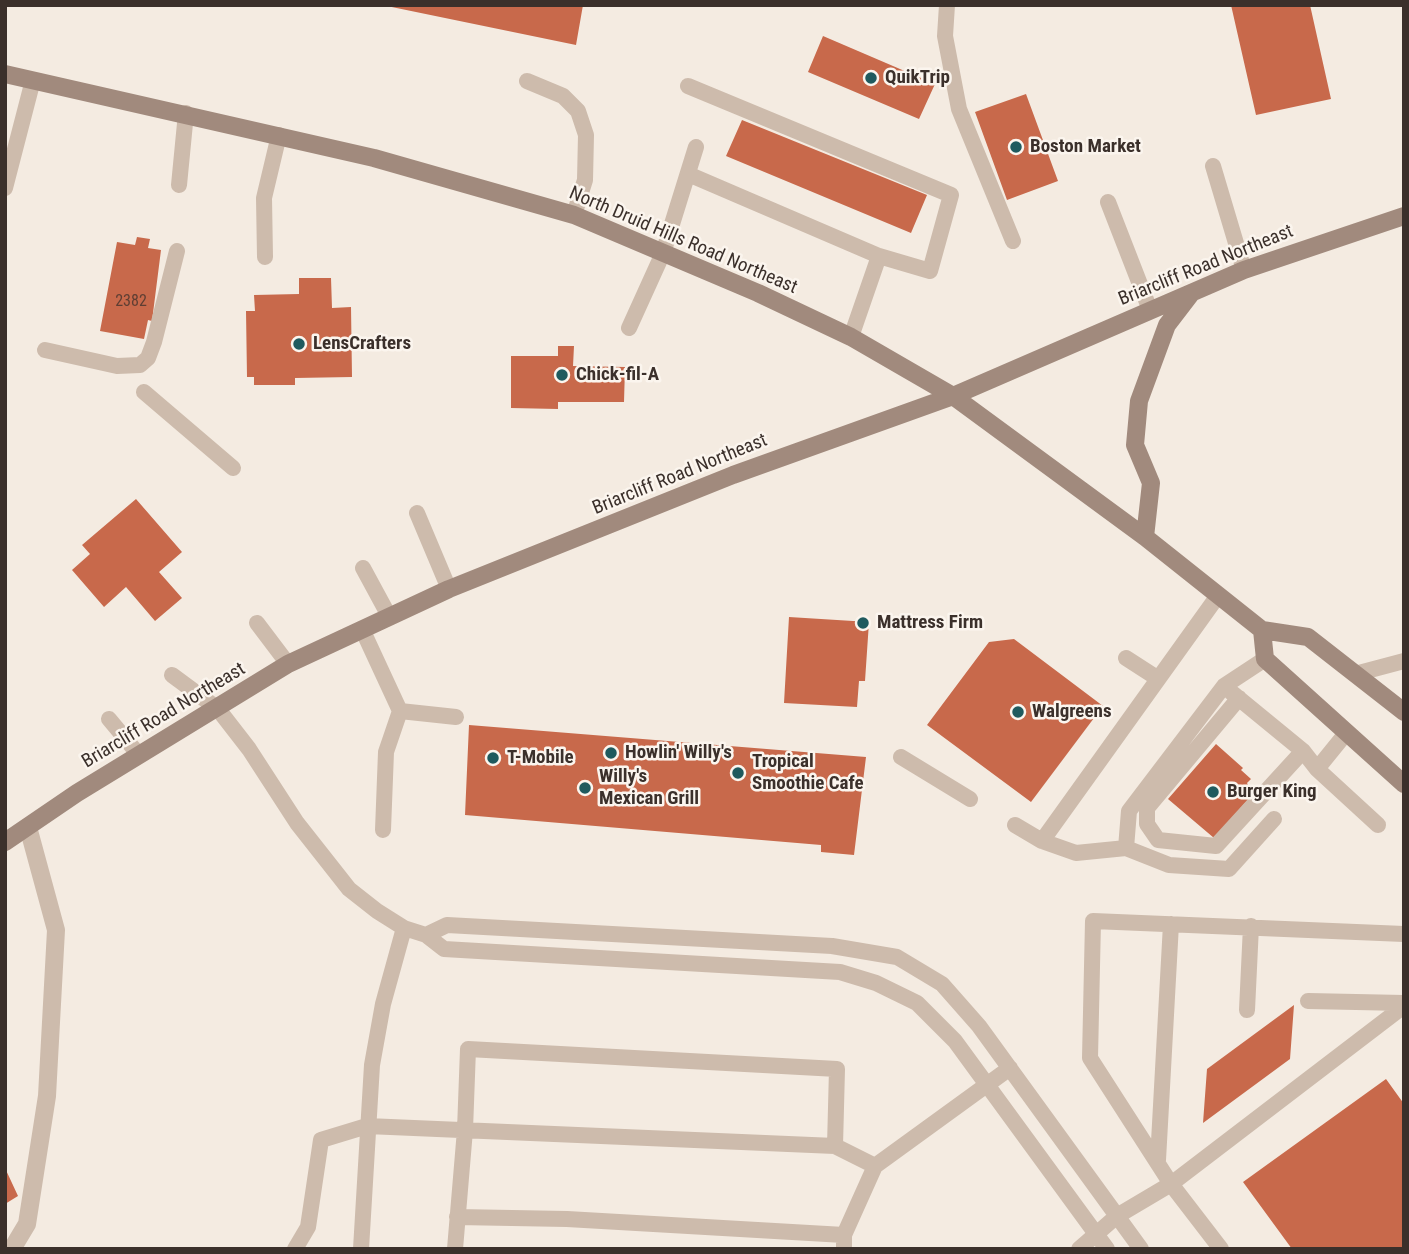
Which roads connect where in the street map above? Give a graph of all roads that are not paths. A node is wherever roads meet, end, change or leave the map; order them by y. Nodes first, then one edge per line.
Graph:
1 (947, 5) edge
2 (5, 74) edge
3 (33, 80) junction
4 (527, 81) dead end
5 (688, 86) dead end
6 (186, 113) junction
7 (279, 135) junction
8 (696, 147) dead end
9 (1213, 166) dead end
10 (688, 174) junction
11 (179, 185) dead end
12 (5, 188) edge
13 (1108, 202) dead end
14 (574, 215) junction
15 (1404, 216) edge
16 (1013, 241) dead end
17 (177, 251) dead end
18 (663, 253) junction
19 (879, 256) junction
20 (265, 257) dead end
21 (1244, 270) junction
22 (1192, 292) junction
23 (1150, 310) junction
24 (629, 328) dead end
25 (851, 337) junction
26 (45, 350) dead end
27 (144, 392) dead end
28 (953, 396) junction
29 (233, 468) dead end
30 (416, 513) dead end
31 (1145, 537) junction
32 (363, 568) dead end
33 (449, 589) junction
34 (1217, 597) junction
35 (389, 616) junction
36 (257, 623) dead end
37 (362, 629) junction
38 (1262, 630) junction
39 (1126, 658) dead end
40 (1265, 659) junction
41 (1404, 661) edge
42 (288, 664) junction
43 (1355, 674) junction
44 (172, 675) dead end
45 (1157, 678) junction
46 (1224, 686) junction
47 (1239, 698) junction
48 (218, 709) junction
49 (400, 710) junction
50 (1404, 712) edge
51 (456, 717) dead end
52 (109, 719) dead end
53 (1347, 732) junction
54 (1303, 751) junction
55 (139, 755) junction
56 (901, 757) dead end
57 (1317, 769) junction
58 (1404, 783) edge
59 (970, 799) dead end
60 (1273, 819) dead end
61 (1015, 825) dead end
62 (1378, 825) dead end
63 (28, 827) junction
64 (383, 830) dead end
65 (1042, 841) junction
66 (5, 842) edge
67 (1126, 848) junction
68 (1171, 924) junction
69 (1251, 926) junction
70 (404, 928) junction
71 (1404, 934) edge
72 (426, 935) junction
73 (1308, 1001) dead end
74 (1404, 1005) edge
75 (1247, 1010) dead end
76 (1010, 1068) junction
77 (988, 1085) junction
78 (367, 1126) junction
79 (465, 1130) junction
80 (835, 1146) junction
81 (1157, 1160) junction
82 (875, 1166) junction
83 (1171, 1184) junction
84 (1117, 1216) junction
85 (457, 1217) junction
86 (1096, 1233) junction
87 (844, 1242) edge
88 (12, 1249) edge
89 (295, 1249) edge
90 (361, 1249) edge
91 (455, 1249) edge
92 (1079, 1249) edge
93 (1107, 1249) edge
94 (1141, 1249) edge
95 (1221, 1249) edge

1 - 16 lane
2 - 3 main road, North Druid Hills Road Northeast
3 - 6 main road, North Druid Hills Road Northeast
3 - 12 lane
4 - 14 lane
5 - 19 lane
6 - 7 main road, North Druid Hills Road Northeast
6 - 11 lane
7 - 14 main road, North Druid Hills Road Northeast
7 - 20 lane
8 - 10 lane
9 - 21 lane
10 - 18 lane
10 - 19 lane
13 - 23 lane
14 - 18 main road, North Druid Hills Road Northeast
15 - 21 main road, Briarcliff Road Northeast
17 - 26 lane
18 - 24 lane
18 - 25 main road, North Druid Hills Road Northeast
19 - 25 lane
21 - 22 main road, Briarcliff Road Northeast
22 - 23 main road, Briarcliff Road Northeast
22 - 31 main road
23 - 28 main road, Briarcliff Road Northeast
25 - 28 main road, North Druid Hills Road Northeast
27 - 29 lane
28 - 31 main road, North Druid Hills Road Northeast
28 - 33 main road, Briarcliff Road Northeast
30 - 33 lane
31 - 34 main road, North Druid Hills Road Northeast
32 - 35 lane
33 - 35 main road, Briarcliff Road Northeast
34 - 38 main road, North Druid Hills Road Northeast
34 - 45 lane
35 - 37 main road, Briarcliff Road Northeast
36 - 42 lane
37 - 42 main road, Briarcliff Road Northeast
37 - 49 lane
38 - 40 main road
38 - 43 main road, North Druid Hills Road Northeast
39 - 45 lane
40 - 46 lane
40 - 53 main road
41 - 43 lane
42 - 48 main road, Briarcliff Road Northeast
43 - 50 main road, North Druid Hills Road Northeast
44 - 48 lane
45 - 65 lane
46 - 47 lane
46 - 67 lane
47 - 54 lane
47 - 54 lane
48 - 55 main road, Briarcliff Road Northeast
48 - 70 lane
49 - 51 lane
49 - 64 lane
52 - 55 lane
53 - 57 lane
53 - 58 main road
54 - 57 lane
55 - 63 main road, Briarcliff Road Northeast
56 - 59 lane
57 - 62 lane
60 - 67 lane
61 - 65 lane
63 - 66 main road, Briarcliff Road Northeast
63 - 88 street
65 - 67 lane
68 - 69 lane
68 - 81 lane
68 - 81 lane
69 - 71 lane
69 - 75 lane
70 - 72 lane
70 - 78 lane
72 - 76 lane
72 - 77 lane
73 - 74 lane
74 - 83 lane
76 - 77 lane
76 - 84 lane
77 - 82 lane
77 - 86 lane
78 - 79 lane
78 - 89 lane
78 - 90 lane
79 - 80 lane
79 - 80 lane
79 - 85 lane
80 - 82 lane
81 - 83 lane
82 - 87 lane
83 - 84 lane
83 - 95 lane
84 - 86 lane
84 - 94 lane
85 - 87 lane
85 - 91 lane
86 - 92 lane
86 - 93 lane

